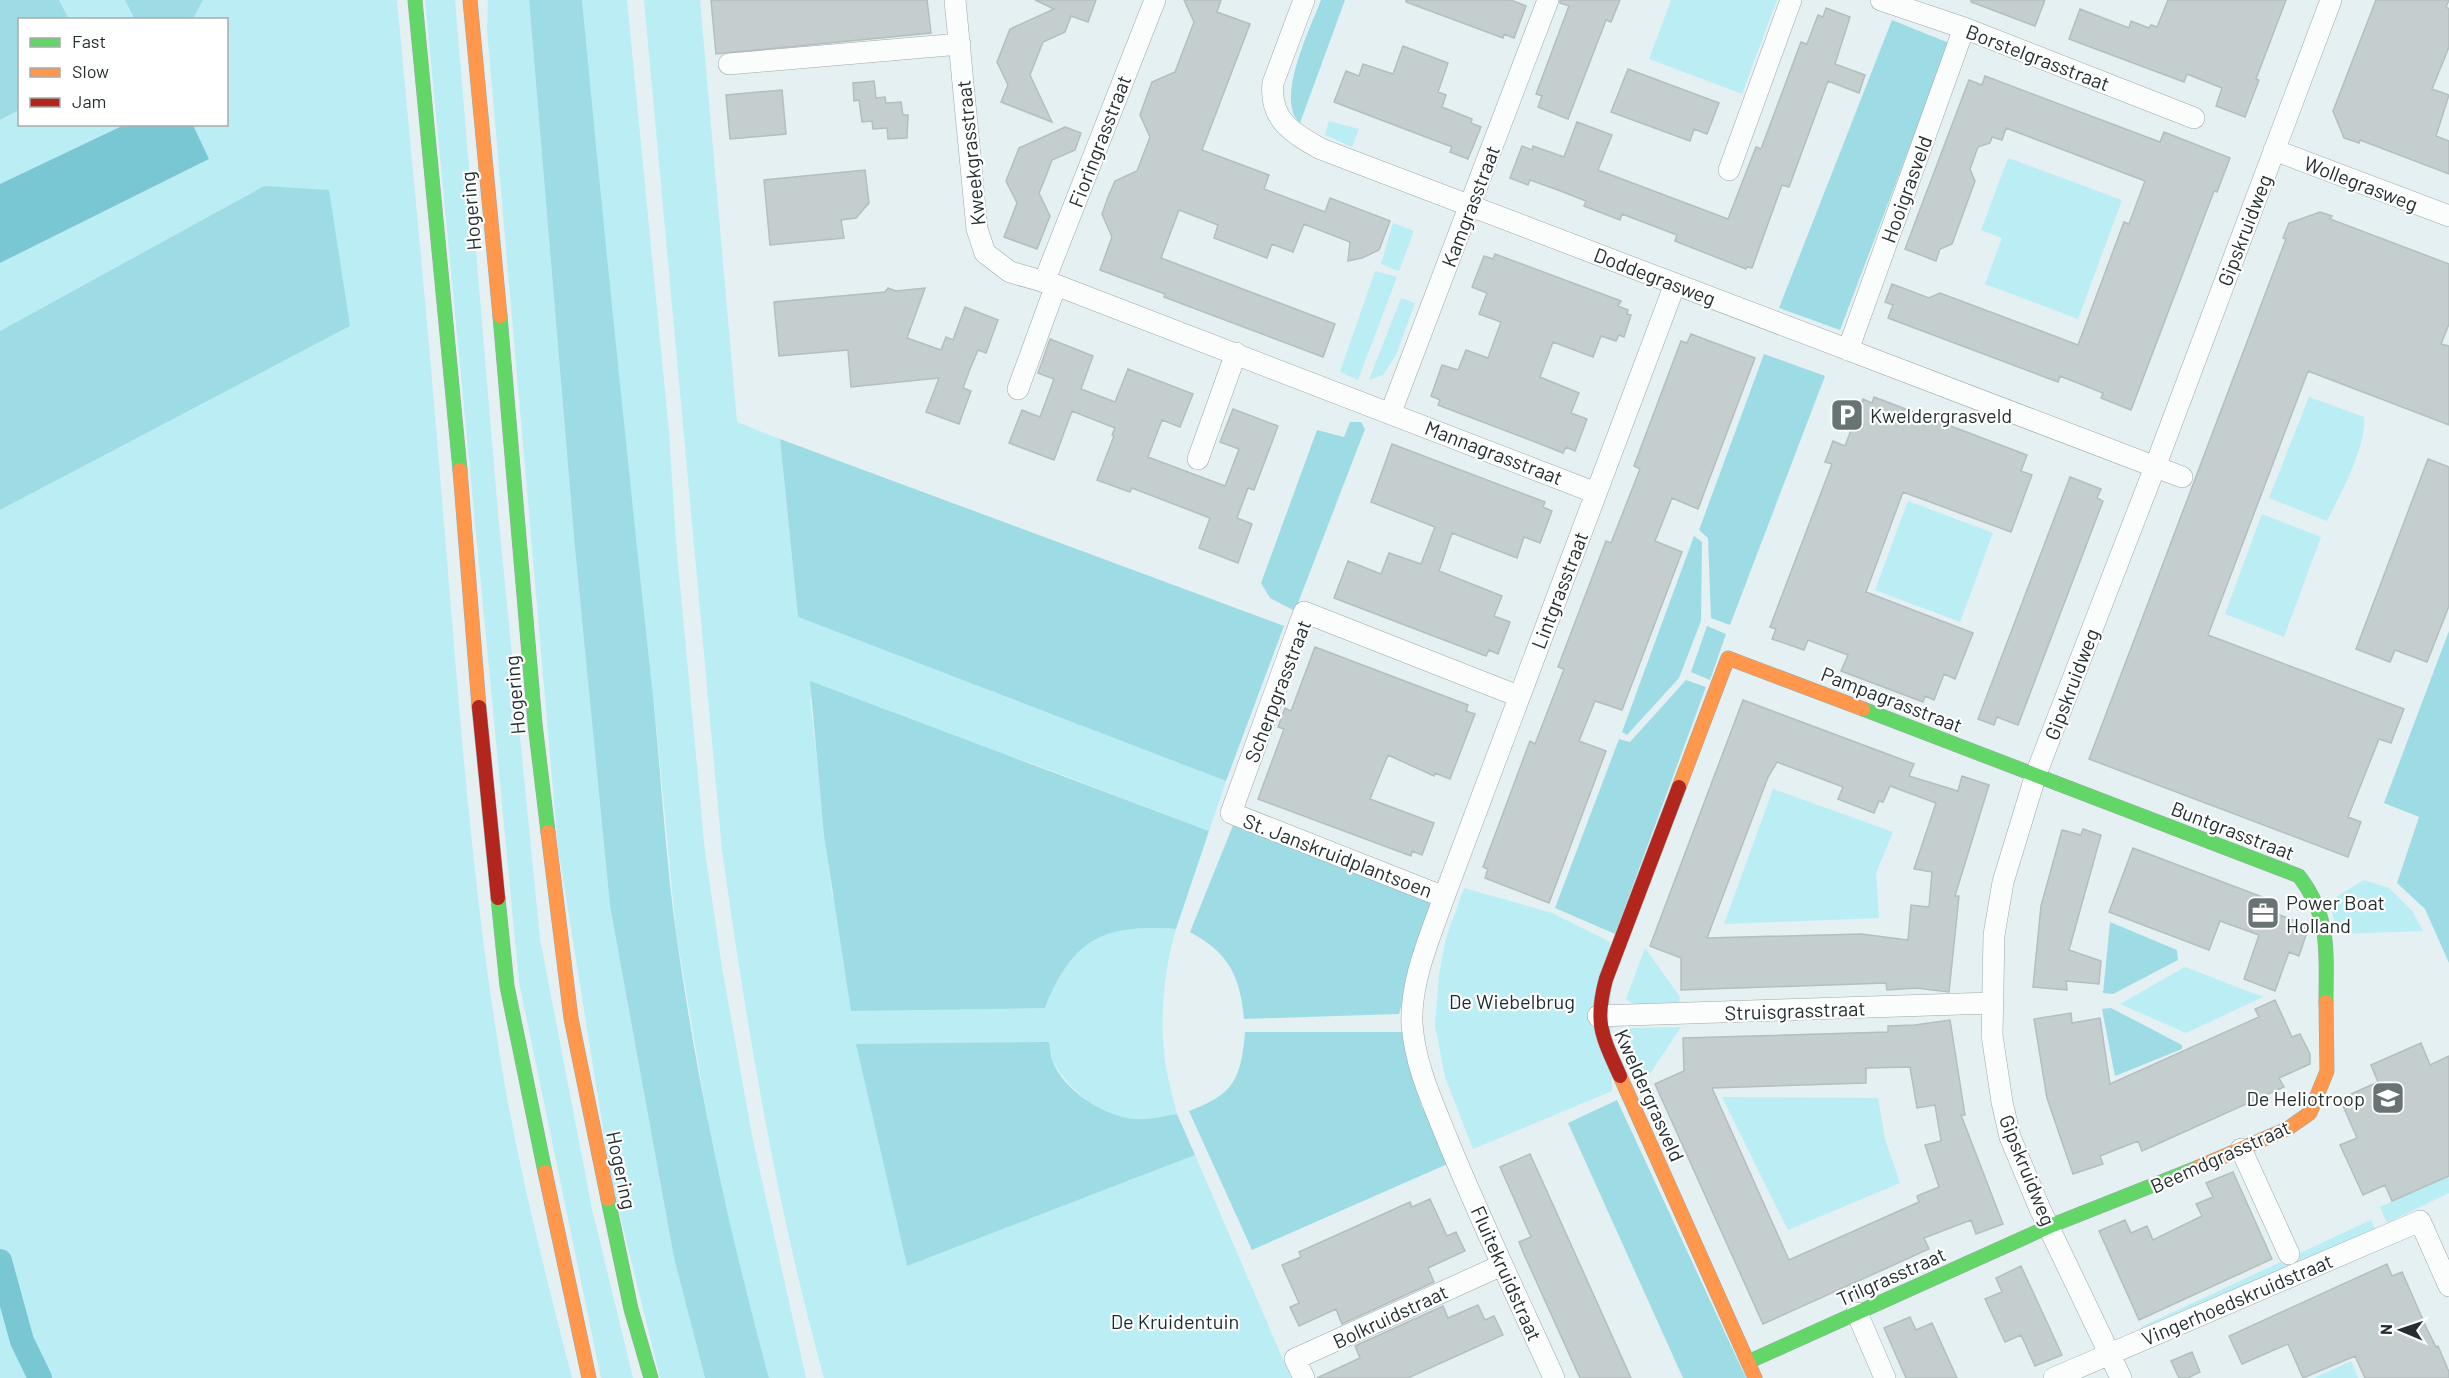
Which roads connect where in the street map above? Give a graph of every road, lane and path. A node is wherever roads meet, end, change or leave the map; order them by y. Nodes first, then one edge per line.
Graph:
1 (416, 0) edge
2 (470, 0) edge
3 (955, 0) edge
4 (1155, 0) edge
5 (1304, 0) edge
6 (1548, 0) edge
7 (1791, 0) edge
8 (1881, 0) edge
9 (2331, 0) edge
10 (1964, 28) junction
11 (960, 44) junction
12 (729, 64) dead end
13 (2194, 118) dead end
14 (2274, 150) junction
15 (1729, 170) dead end
16 (1470, 205) junction
17 (2449, 216) edge
18 (1050, 283) junction
19 (1675, 284) junction
20 (1848, 350) junction
21 (1236, 353) junction
22 (1018, 389) dead end
23 (1391, 412) junction
24 (1198, 459) dead end
25 (2155, 467) junction
26 (2182, 477) dead end
27 (1596, 492) junction
28 (1734, 661) joint
29 (1518, 696) junction
30 (2036, 774) junction
31 (1231, 813) joint
32 (1444, 897) junction
33 (2327, 996) joint
34 (1991, 1003) junction
35 (1598, 1016) junction
36 (2244, 1155) junction
37 (2050, 1227) junction
38 (2289, 1254) dead end
39 (1502, 1265) junction
40 (2449, 1286) edge
41 (1857, 1313) junction
42 (2110, 1353) junction
43 (1748, 1362) junction
44 (589, 1378) edge
45 (651, 1378) edge
46 (1304, 1378) edge
47 (1554, 1378) edge
48 (1755, 1378) edge
49 (1885, 1378) edge
50 (2054, 1378) edge
51 (2121, 1378) edge

1 - 44 main road, Hogering
2 - 45 main road, Hogering
3 - 11 street, Kweekgrasstraat
4 - 18 street, Fioringrasstraat
5 - 16 street, Doddegrasweg
6 - 16 street, Kamgrasstraat
7 - 15 street
8 - 10 street, Borstelgrasstraat
9 - 14 street, Gipskruidweg
10 - 13 street, Borstelgrasstraat
10 - 20 street, Hooigrasveld
11 - 12 street
11 - 18 street, Kweekgrasstraat
14 - 17 street, Wollegrasweg
14 - 25 street, Gipskruidweg
16 - 19 street, Doddegrasweg
16 - 23 street, Kamgrasstraat
18 - 21 street, Kweekgrasstraat
18 - 22 street
19 - 20 street, Doddegrasweg
19 - 27 street, Lintgrasstraat
20 - 25 street, Doddegrasweg
21 - 23 street, Kweekgrasstraat
21 - 24 street
23 - 27 street, Mannagrasstraat
25 - 26 street, Doddegrasweg
25 - 30 street, Gipskruidweg
27 - 29 street, Lintgrasstraat
28 - 30 main road, Pampagrasstraat
28 - 35 main road, Kweldergrasveld
29 - 31 street, Scherpgrasstraat
29 - 32 street, Lintgrasstraat
30 - 33 main road, Buntgrasstraat
30 - 34 street, Gipskruidweg
31 - 32 street, St. Janskruidplantsoen
32 - 39 street, Fluitekruidstraat
33 - 36 main road, Beemdgrasstraat
34 - 35 street, Struisgrasstraat
34 - 37 street, Gipskruidweg
35 - 43 main road, Kweldergrasveld
36 - 37 main road, Beemdgrasstraat
36 - 38 street, Beemdgrasstraat
37 - 41 main road, Trilgrasstraat
37 - 42 street, Gipskruidweg
39 - 46 street, Bolkruidstraat
39 - 47 street, Fluitekruidstraat
40 - 42 street, Vingerhoedskruidstraat
41 - 43 main road, Trilgrasstraat
41 - 49 street
42 - 50 street, Vingerhoedskruidstraat
42 - 51 street, Gipskruidweg
43 - 48 main road, Kweldergrasveld

